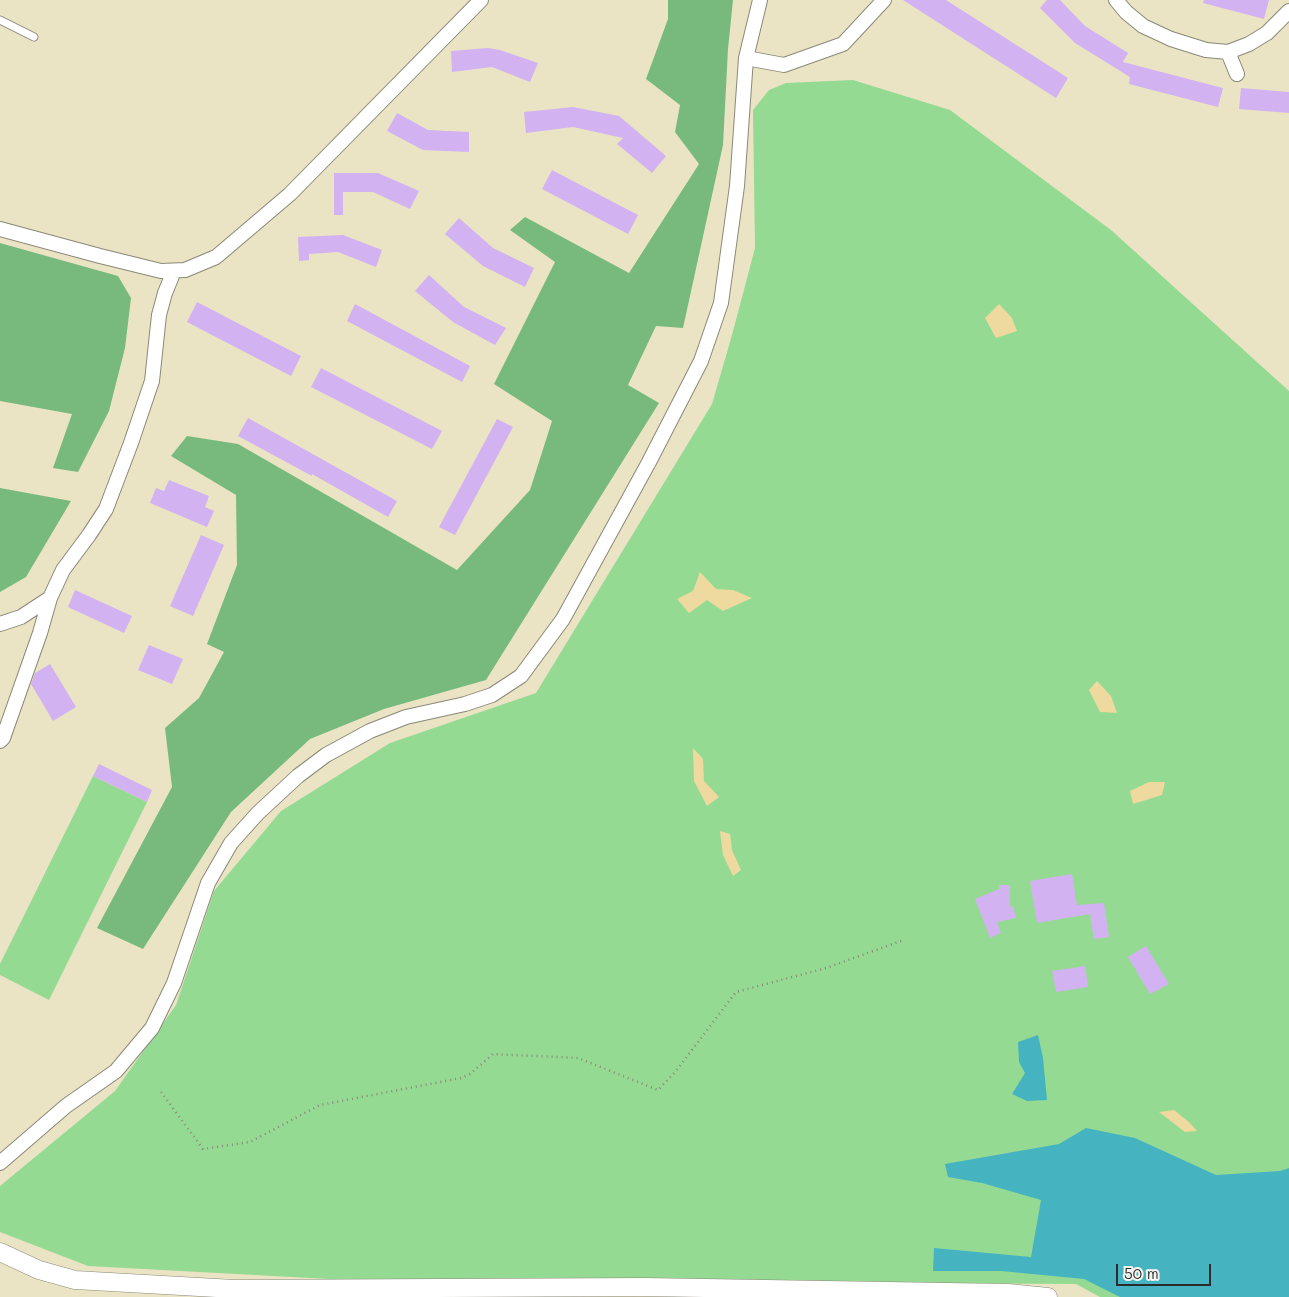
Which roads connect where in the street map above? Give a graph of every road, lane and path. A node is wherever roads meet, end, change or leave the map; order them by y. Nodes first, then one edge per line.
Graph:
1 (481, 0) edge
2 (760, 0) edge
3 (884, 0) edge
4 (1116, 0) edge
5 (1289, 11) edge
6 (0, 20) edge
7 (34, 37) dead end
8 (1228, 52) junction
9 (746, 58) junction
10 (1237, 74) dead end
11 (0, 229) edge
12 (174, 271) junction
13 (50, 598) junction
14 (0, 624) edge
15 (0, 741) edge
16 (904, 940) dead end
17 (161, 1092) dead end
18 (0, 1163) edge
19 (0, 1252) edge
20 (533, 1292) edge
21 (1048, 1297) edge

1 - 12 street
2 - 9 street
3 - 9 street
4 - 8 street
5 - 8 street
6 - 7 lane
8 - 10 street
9 - 18 street
11 - 12 street
12 - 13 street
13 - 14 street
13 - 15 street
16 - 17 path
19 - 20 street
20 - 21 street

